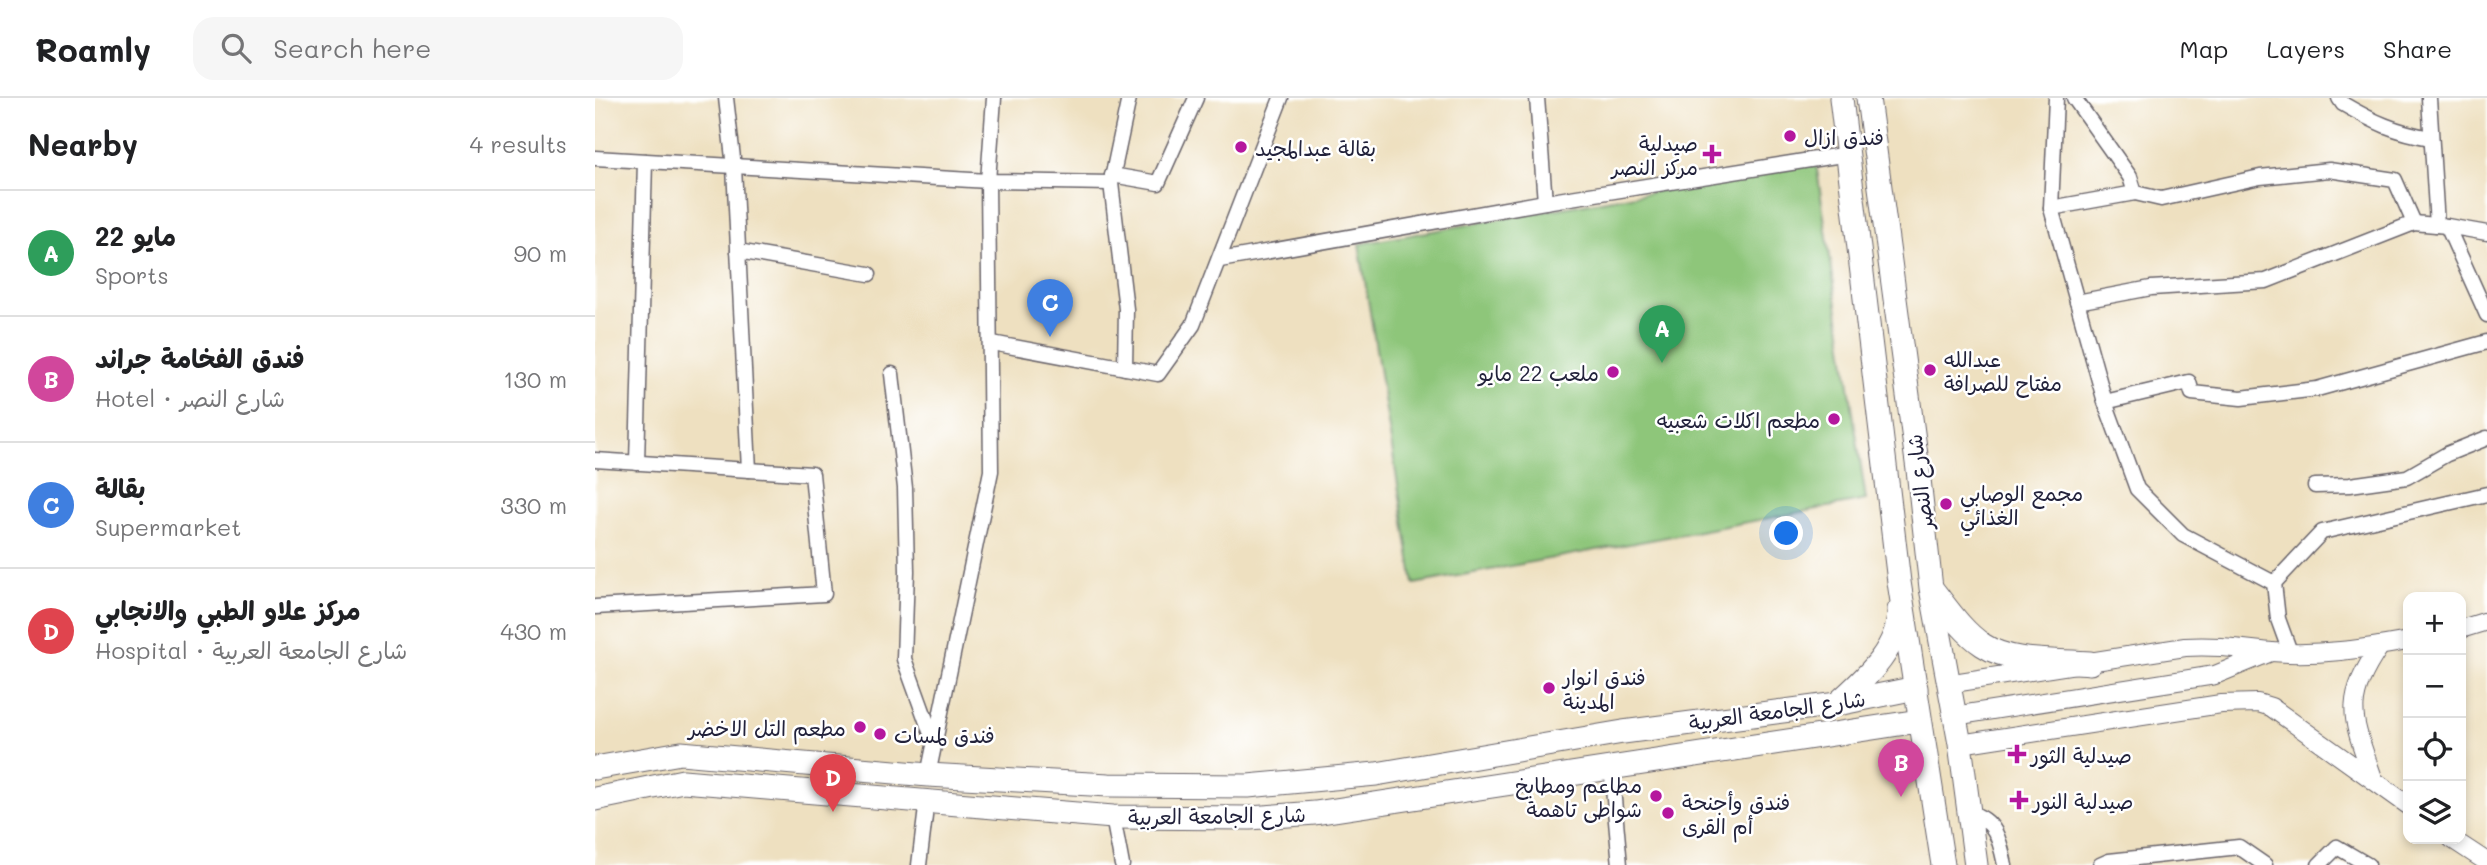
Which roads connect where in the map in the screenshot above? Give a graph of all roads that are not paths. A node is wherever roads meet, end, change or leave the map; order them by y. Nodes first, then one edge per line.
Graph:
1 (726, 98) edge
2 (994, 98) edge
3 (1129, 98) edge
4 (1196, 98) edge
5 (1281, 98) edge
6 (1537, 98) edge
7 (1841, 98) edge
8 (1868, 98) edge
9 (2056, 98) edge
10 (2074, 98) edge
11 (2339, 98) edge
12 (2429, 98) edge
13 (2431, 138) junction
14 (1848, 154) junction
15 (595, 158) edge
16 (645, 161) junction
17 (734, 167) junction
18 (1111, 179) junction
19 (988, 181) junction
20 (2135, 192) junction
21 (1545, 202) junction
22 (2051, 208) junction
23 (2414, 223) junction
24 (2442, 225) junction
25 (2487, 233) edge
26 (738, 251) junction
27 (1220, 260) junction
28 (869, 274) dead end
29 (2077, 302) junction
30 (2487, 315) edge
31 (2487, 342) edge
32 (992, 343) junction
33 (1125, 368) junction
34 (892, 374) dead end
35 (2105, 402) junction
36 (2487, 438) edge
37 (1916, 451) junction
38 (1883, 455) junction
39 (595, 460) edge
40 (637, 463) junction
41 (749, 470) junction
42 (2315, 486) dead end
43 (1920, 491) junction
44 (2487, 494) edge
45 (1888, 498) junction
46 (1899, 582) junction
47 (2274, 583) junction
48 (1931, 588) junction
49 (595, 607) edge
50 (2487, 621) edge
51 (2466, 627) edge
52 (2403, 642) edge
53 (2380, 646) junction
54 (2271, 652) junction
55 (2290, 652) junction
56 (2090, 663) junction
57 (1947, 684) junction
58 (1916, 688) junction
59 (1837, 704) junction
60 (1954, 716) junction
61 (1921, 732) junction
62 (935, 744) junction
63 (1960, 744) junction
64 (1611, 766) junction
65 (595, 768) edge
66 (928, 775) junction
67 (2374, 778) junction
68 (595, 799) edge
69 (927, 800) junction
70 (2403, 801) edge
71 (1969, 813) junction
72 (1113, 817) junction
73 (2460, 844) edge
74 (2487, 862) edge
75 (919, 865) edge
76 (1122, 865) edge
77 (1620, 865) edge
78 (1943, 865) edge
79 (1976, 865) edge
80 (2005, 865) edge
81 (2100, 865) edge
82 (2265, 865) edge
83 (2319, 865) edge
84 (2368, 865) edge

1 - 17 street
2 - 19 street
3 - 18 street
4 - 18 street
5 - 27 street
6 - 21 street
7 - 14 main road, شارع النصر
8 - 37 main road, شارع النصر
9 - 22 street
10 - 20 street
11 - 13 street
12 - 13 street
13 - 24 street
14 - 21 street
14 - 38 main road, شارع النصر
15 - 16 street
16 - 17 street
16 - 40 street
17 - 19 street
17 - 26 street
18 - 19 street
18 - 33 street
19 - 32 street
20 - 22 street
20 - 23 street
21 - 27 street
22 - 29 street
23 - 24 street
23 - 29 street
24 - 25 street
24 - 30 street
26 - 28 street
26 - 41 street
27 - 33 street
29 - 35 street
31 - 35 street
32 - 33 street
32 - 62 street
34 - 62 street
35 - 47 street
36 - 42 street
37 - 38 main road
37 - 43 main road, شارع النصر
38 - 45 main road, شارع النصر
39 - 40 street
40 - 41 street
41 - 49 street
43 - 45 main road
43 - 48 main road, شارع النصر
44 - 47 street
45 - 46 main road, شارع النصر
46 - 58 main road, شارع النصر
46 - 59 main road
47 - 55 street
48 - 56 main road
48 - 57 main road, شارع النصر
50 - 51 street
52 - 53 street
53 - 55 street
53 - 67 street
54 - 55 street
54 - 56 street
54 - 60 street
56 - 57 street
57 - 60 main road, شارع النصر
58 - 59 main road, شارع الجامعة العربية
58 - 61 main road, شارع النصر
59 - 66 main road, شارع الجامعة العربية
60 - 63 main road, شارع النصر
61 - 64 main road, شارع الجامعة العربية
61 - 78 main road, شارع النصر
62 - 66 street
63 - 67 street
63 - 71 main road, شارع النصر
64 - 72 main road, شارع الجامعة العربية
64 - 77 street
65 - 66 main road, شارع الجامعة العربية
67 - 70 street
68 - 69 main road, شارع الجامعة العربية
69 - 72 main road, شارع الجامعة العربية
69 - 75 street
71 - 79 main road, شارع النصر
71 - 80 street
72 - 76 street
73 - 74 street
81 - 82 street
83 - 84 street

